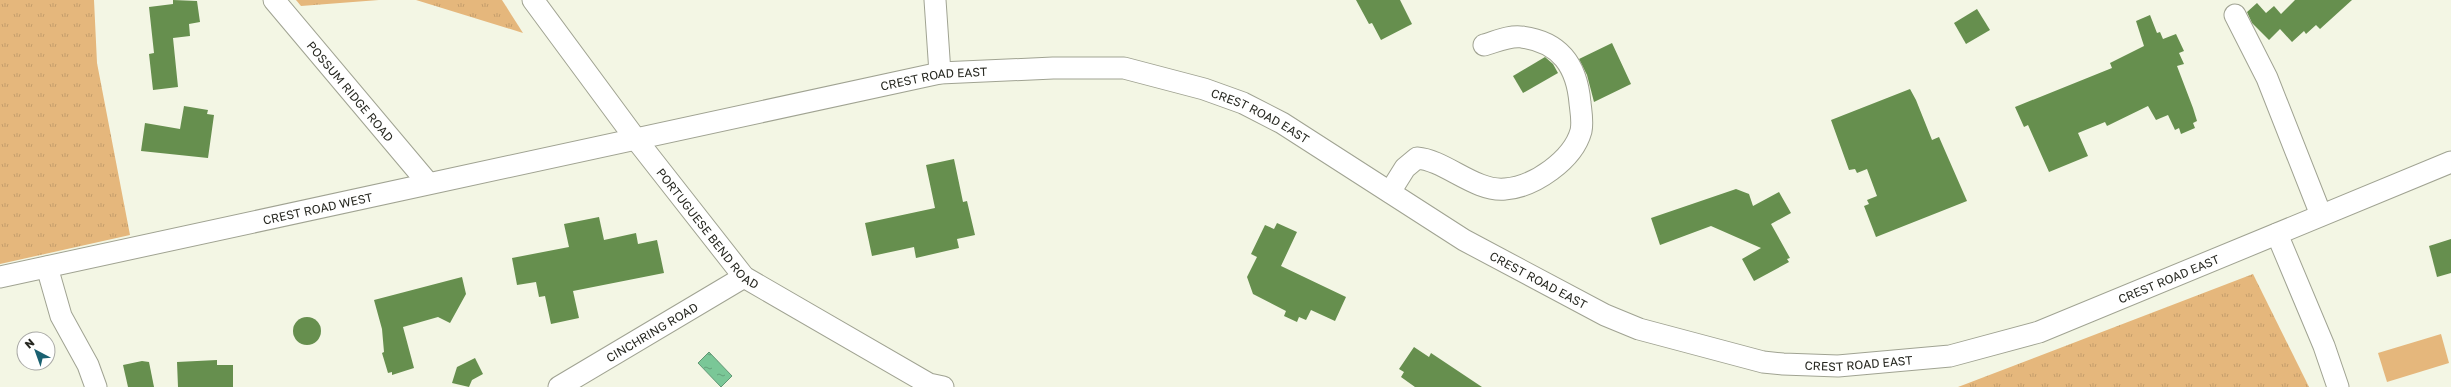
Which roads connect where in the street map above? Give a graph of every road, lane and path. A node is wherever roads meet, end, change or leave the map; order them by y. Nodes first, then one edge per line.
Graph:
1 (274, 0) edge
2 (533, 0) edge
3 (936, 0) edge
4 (2236, 15) dead end
5 (1484, 46) dead end
6 (940, 73) junction
7 (635, 138) junction
8 (2451, 162) edge
9 (428, 183) junction
10 (1390, 192) junction
11 (2321, 216) junction
12 (2277, 234) junction
13 (47, 267) junction
14 (0, 277) edge
15 (744, 277) junction
16 (96, 387) edge
17 (559, 387) edge
18 (943, 387) edge
19 (2338, 387) edge

1 - 9 street, POSSUM RIDGE ROAD
2 - 7 street, PORTUGUESE BEND ROAD
3 - 6 street
4 - 11 street
5 - 10 street
6 - 7 street, CREST ROAD EAST
6 - 10 street, CREST ROAD EAST
7 - 9 street, CREST ROAD WEST
7 - 15 street, PORTUGUESE BEND ROAD
8 - 11 street, CREST ROAD EAST
9 - 13 street, CREST ROAD WEST
10 - 12 street, CREST ROAD EAST
11 - 12 street, CREST ROAD EAST
12 - 19 street
13 - 14 street, CREST ROAD WEST
13 - 16 street
15 - 17 street, CINCHRING ROAD
15 - 18 street, PORTUGUESE BEND ROAD

